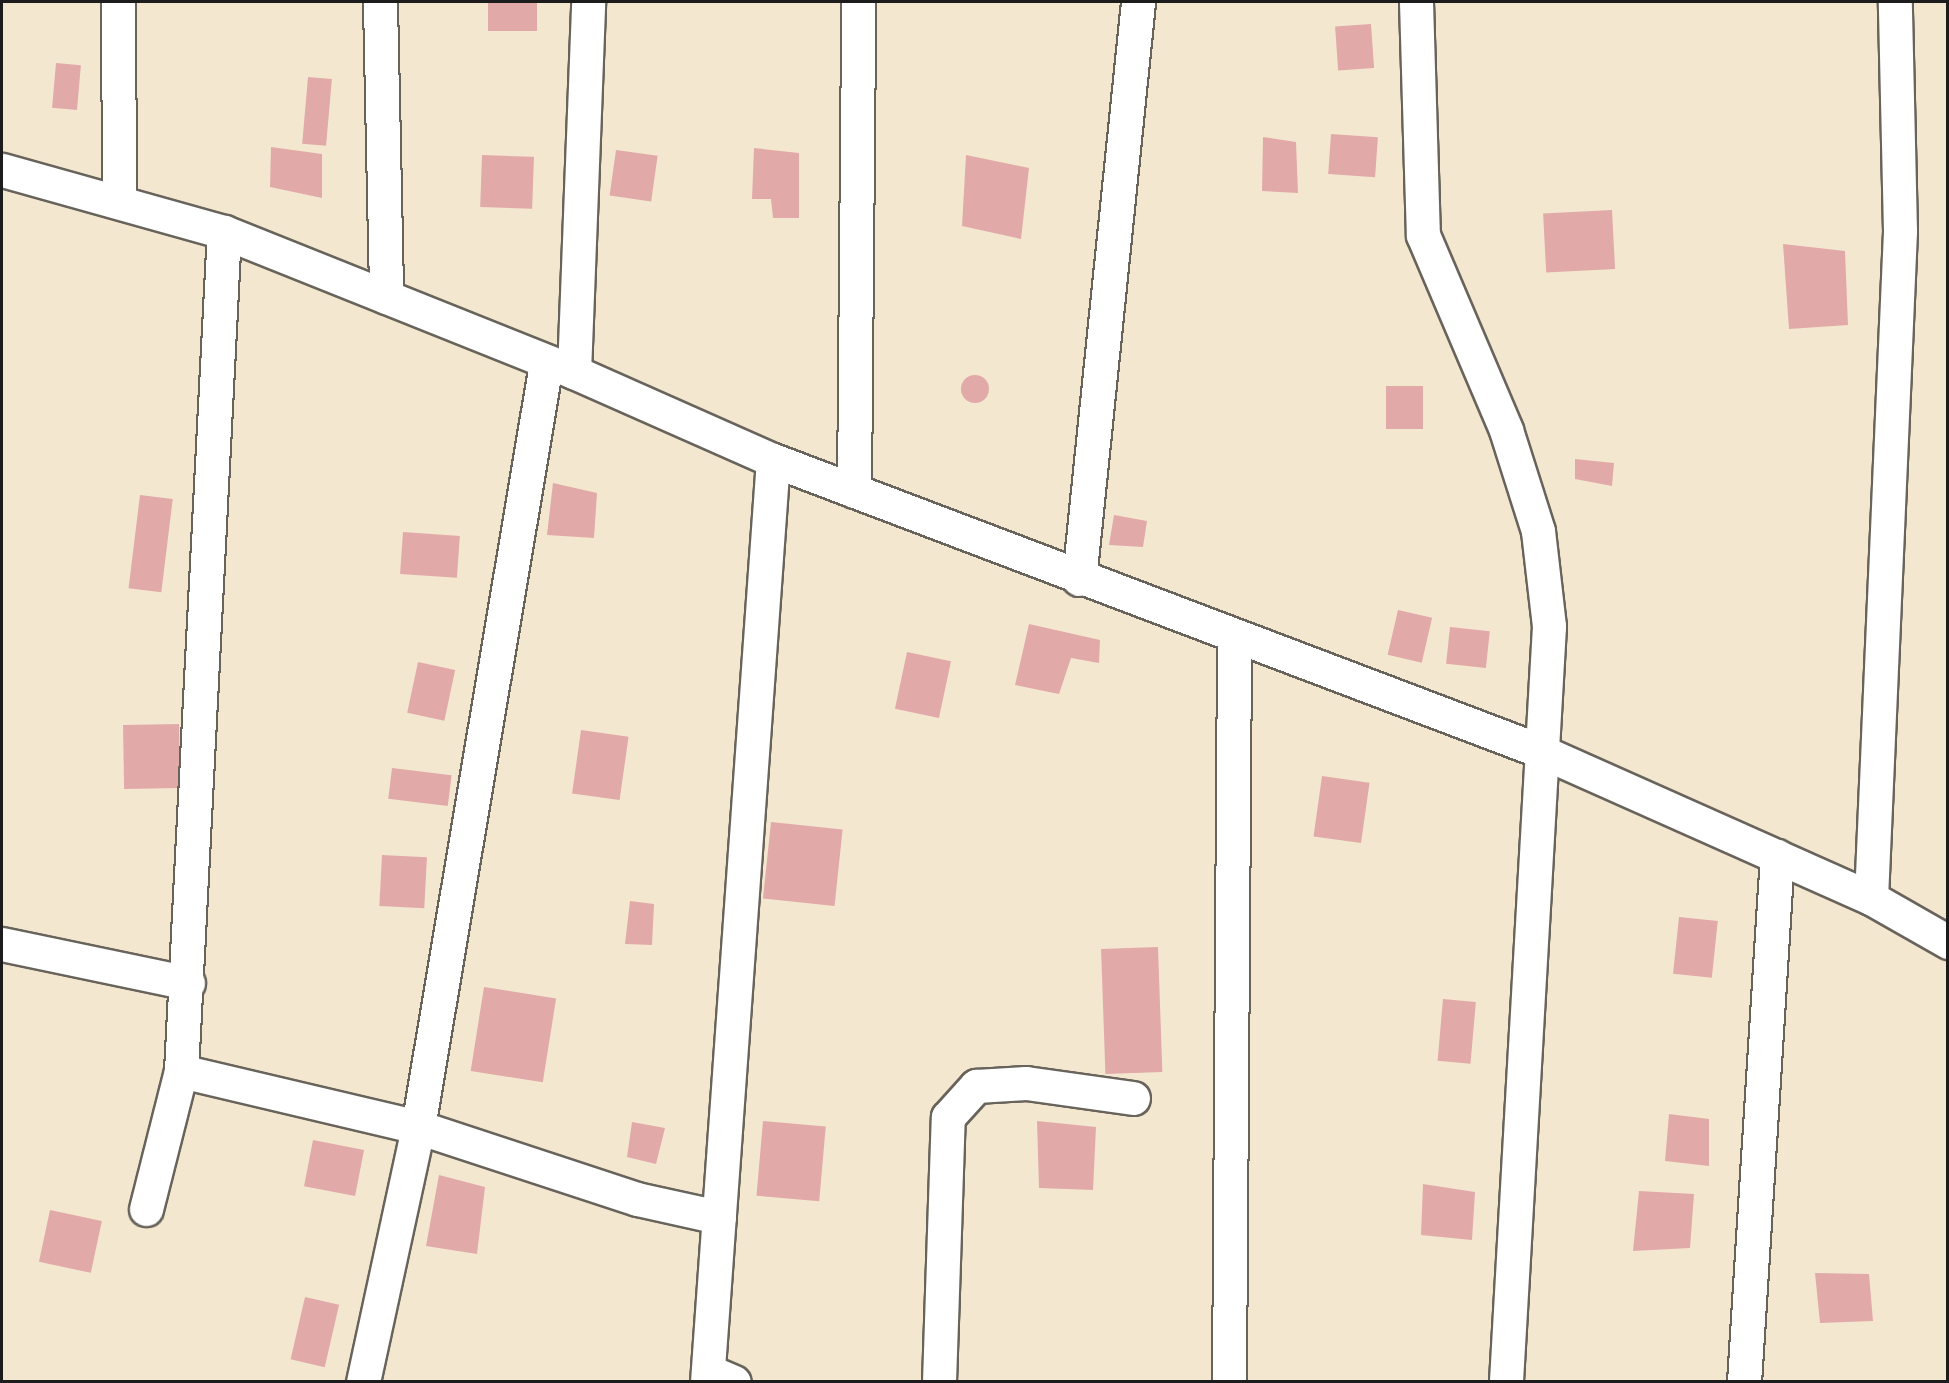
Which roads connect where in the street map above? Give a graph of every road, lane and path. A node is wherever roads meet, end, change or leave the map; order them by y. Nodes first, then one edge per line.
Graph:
1 (118, 2) edge
2 (380, 2) edge
3 (588, 2) edge
4 (858, 2) edge
5 (1138, 2) edge
6 (1416, 2) edge
7 (1895, 2) edge
8 (2, 170) edge
9 (119, 199) junction
10 (224, 232) junction
11 (386, 297) junction
12 (560, 368) junction
13 (773, 460) junction
14 (854, 491) junction
15 (1079, 579) junction
16 (1234, 638) junction
17 (1538, 750) junction
18 (1777, 856) junction
19 (1871, 898) junction
20 (1947, 942) edge
21 (2, 944) edge
22 (188, 983) junction
23 (181, 1071) junction
24 (1133, 1098) dead end
25 (418, 1127) junction
26 (146, 1209) dead end
27 (719, 1217) junction
28 (716, 1378) edge
29 (363, 1382) edge
30 (939, 1382) edge
31 (1229, 1382) edge
32 (1506, 1382) edge
33 (1744, 1382) edge

1 - 9 street
2 - 11 street
3 - 12 street
4 - 14 street
5 - 15 street
6 - 17 street
7 - 19 street
8 - 9 street
9 - 10 street
10 - 11 street
10 - 22 street
11 - 12 street
12 - 13 street
12 - 25 street
13 - 14 street
13 - 27 street
14 - 15 street
15 - 16 street
16 - 17 street
16 - 31 street
17 - 18 street
17 - 32 street
18 - 19 street
18 - 33 street
19 - 20 street
21 - 22 street
22 - 23 street
23 - 25 street
23 - 26 street
24 - 30 street
25 - 27 street
25 - 29 street
27 - 28 street

